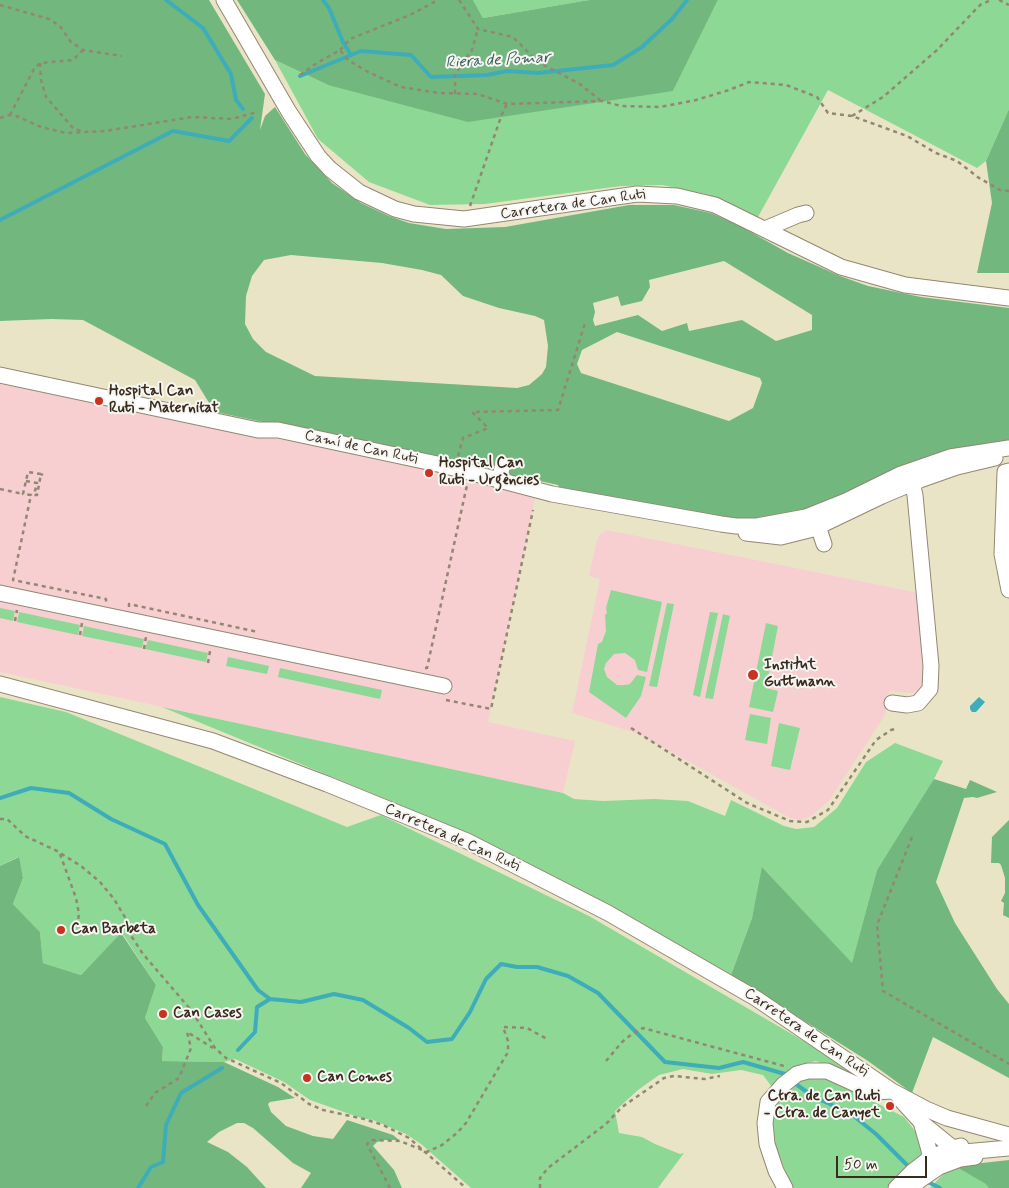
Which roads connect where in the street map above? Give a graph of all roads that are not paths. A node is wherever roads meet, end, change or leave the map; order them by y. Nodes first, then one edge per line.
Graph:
1 (224, 0) edge
2 (806, 213) dead end
3 (765, 229) junction
4 (1009, 298) edge
5 (0, 375) edge
6 (1009, 448) edge
7 (960, 455) junction
8 (1009, 456) edge
9 (503, 464) dead end
10 (1007, 472) edge
11 (499, 481) junction
12 (912, 483) junction
13 (870, 488) junction
14 (721, 524) junction
15 (773, 524) junction
16 (818, 526) junction
17 (824, 544) dead end
18 (1005, 555) edge
19 (1009, 590) edge
20 (0, 594) edge
21 (0, 684) edge
22 (443, 692) road end
23 (892, 703) dead end
24 (892, 1091) junction
25 (940, 1116) junction
26 (921, 1122) junction
27 (1009, 1135) edge
28 (1009, 1142) edge
29 (954, 1148) junction
30 (1009, 1148) edge
31 (1009, 1153) edge
32 (935, 1163) junction
33 (784, 1188) edge
34 (896, 1188) edge
35 (905, 1188) edge
36 (912, 1188) edge

1 - 3 street, Carretera de Can Ruti
2 - 3 street
3 - 4 street, Carretera de Can Ruti
5 - 11 street, Camí de Can Ruti
6 - 7 street, Camí de Can Ruti
7 - 12 street, Camí de Can Ruti
7 - 13 street, Camí de Can Ruti
8 - 12 street, Camí de Can Ruti
9 - 11 street
10 - 18 street
11 - 14 street, Camí de Can Ruti
12 - 16 street, Camí de Can Ruti
12 - 23 street
13 - 15 street, Camí de Can Ruti
13 - 16 street, Camí de Can Ruti
14 - 15 street, Camí de Can Ruti
14 - 16 street, Camí de Can Ruti
15 - 16 street, Camí de Can Ruti
16 - 17 street
18 - 19 street
20 - 22 street
21 - 24 street, Carretera de Can Ruti
24 - 25 street, Carretera de Can Ruti
24 - 26 street, Carretera de Can Ruti
24 - 33 street
25 - 27 street
25 - 29 street
26 - 29 street, Carretera de Can Ruti
26 - 32 street
28 - 29 street
29 - 30 street
29 - 32 street
31 - 32 street
32 - 34 street
32 - 35 street
32 - 36 street

